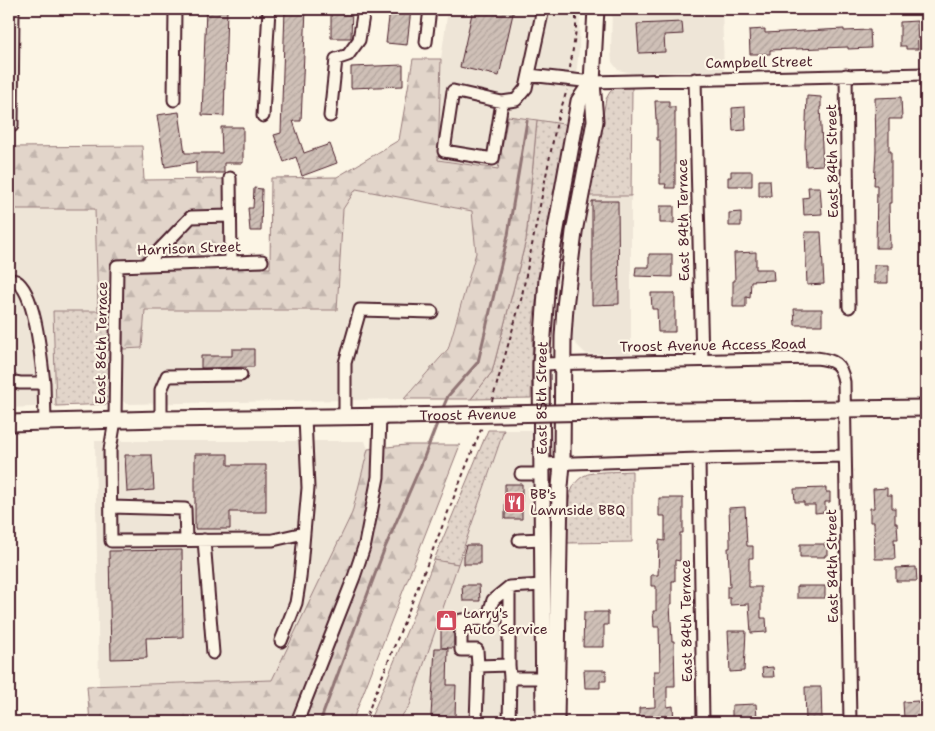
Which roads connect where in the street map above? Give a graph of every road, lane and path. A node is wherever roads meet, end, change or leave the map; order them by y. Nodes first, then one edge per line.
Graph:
1 (13, 9) edge
2 (175, 9) edge
3 (269, 9) edge
4 (364, 9) edge
5 (430, 9) edge
6 (543, 9) edge
7 (576, 9) edge
8 (596, 9) edge
9 (426, 42) dead end
10 (926, 74) edge
11 (529, 75) junction
12 (846, 75) junction
13 (569, 79) junction
14 (694, 79) junction
15 (592, 82) junction
16 (174, 100) dead end
17 (502, 102) junction
18 (263, 116) dead end
19 (330, 116) dead end
20 (12, 126) dead end
21 (230, 178) dead end
22 (230, 216) junction
23 (262, 261) dead end
24 (231, 262) junction
25 (145, 265) junction
26 (117, 266) joint
27 (9, 279) edge
28 (849, 307) dead end
29 (432, 312) dead end
30 (702, 360) junction
31 (541, 364) junction
32 (562, 364) junction
33 (241, 376) dead end
34 (9, 381) edge
35 (44, 383) junction
36 (492, 403) dead end
37 (926, 408) edge
38 (845, 409) junction
39 (345, 416) junction
40 (380, 416) junction
41 (305, 417) junction
42 (161, 419) junction
43 (115, 420) junction
44 (9, 422) edge
45 (45, 422) junction
46 (484, 422) dead end
47 (844, 456) junction
48 (700, 458) junction
49 (562, 464) junction
50 (542, 469) junction
51 (522, 474) dead end
52 (111, 508) junction
53 (304, 533) junction
54 (186, 540) junction
55 (204, 540) junction
56 (519, 540) dead end
57 (543, 540) junction
58 (543, 585) junction
59 (509, 587) junction
60 (281, 641) dead end
61 (212, 653) dead end
62 (510, 665) junction
63 (478, 666) junction
64 (510, 678) junction
65 (544, 678) junction
66 (297, 722) edge
67 (364, 722) edge
68 (476, 722) edge
69 (508, 722) edge
70 (544, 722) edge
71 (556, 722) edge
72 (703, 722) edge
73 (850, 722) edge

1 - 20 street
2 - 16 street
3 - 18 street
4 - 19 street
5 - 9 street
6 - 11 street
7 - 13 path
8 - 15 main road, East 85th Street
10 - 12 street, Campbell Street
11 - 13 street, Campbell Street
11 - 17 street
12 - 14 street, Campbell Street
12 - 28 street, East 84th Street
13 - 15 street, Campbell Street
13 - 36 path
14 - 15 street, Campbell Street
14 - 30 street, East 84th Terrace
15 - 31 main road, East 85th Street
15 - 32 main road, East 85th Street
17 - 17 street
21 - 22 street
22 - 24 street
22 - 25 street
23 - 24 street, Harrison Street
24 - 25 street, Harrison Street
25 - 26 street, Harrison Street
26 - 43 street, East 86th Terrace
27 - 35 street
29 - 39 street
30 - 32 street, Troost Avenue Access Road
30 - 38 street, Troost Avenue Access Road
31 - 32 street, Troost Avenue Access Road
31 - 50 main road, East 85th Street
32 - 49 main road, East 85th Street
33 - 42 street
34 - 35 street
35 - 45 street
37 - 38 main road, Troost Avenue
38 - 40 main road, Troost Avenue, bridge
38 - 47 street, East 84th Street
39 - 40 main road, Troost Avenue
39 - 41 main road, Troost Avenue
40 - 66 street
41 - 42 main road, Troost Avenue
41 - 53 street
42 - 43 main road, Troost Avenue
43 - 45 main road, Troost Avenue
43 - 52 street, East 86th Terrace
44 - 45 main road, Troost Avenue
46 - 67 path
47 - 48 street
47 - 73 street, East 84th Street
48 - 49 street
48 - 72 street, East 84th Terrace
49 - 50 street
49 - 71 main road, East 85th Street
50 - 51 street
50 - 57 main road, East 85th Street
52 - 54 street
52 - 54 street, East 86th Terrace
53 - 55 street
53 - 60 street
54 - 55 street
55 - 61 street
56 - 57 street
57 - 58 main road, East 85th Street
58 - 59 street
58 - 65 main road, East 85th Street
59 - 62 street
59 - 63 street
62 - 63 street
62 - 64 street
63 - 68 street
64 - 65 street
64 - 69 street
65 - 70 main road, East 85th Street

